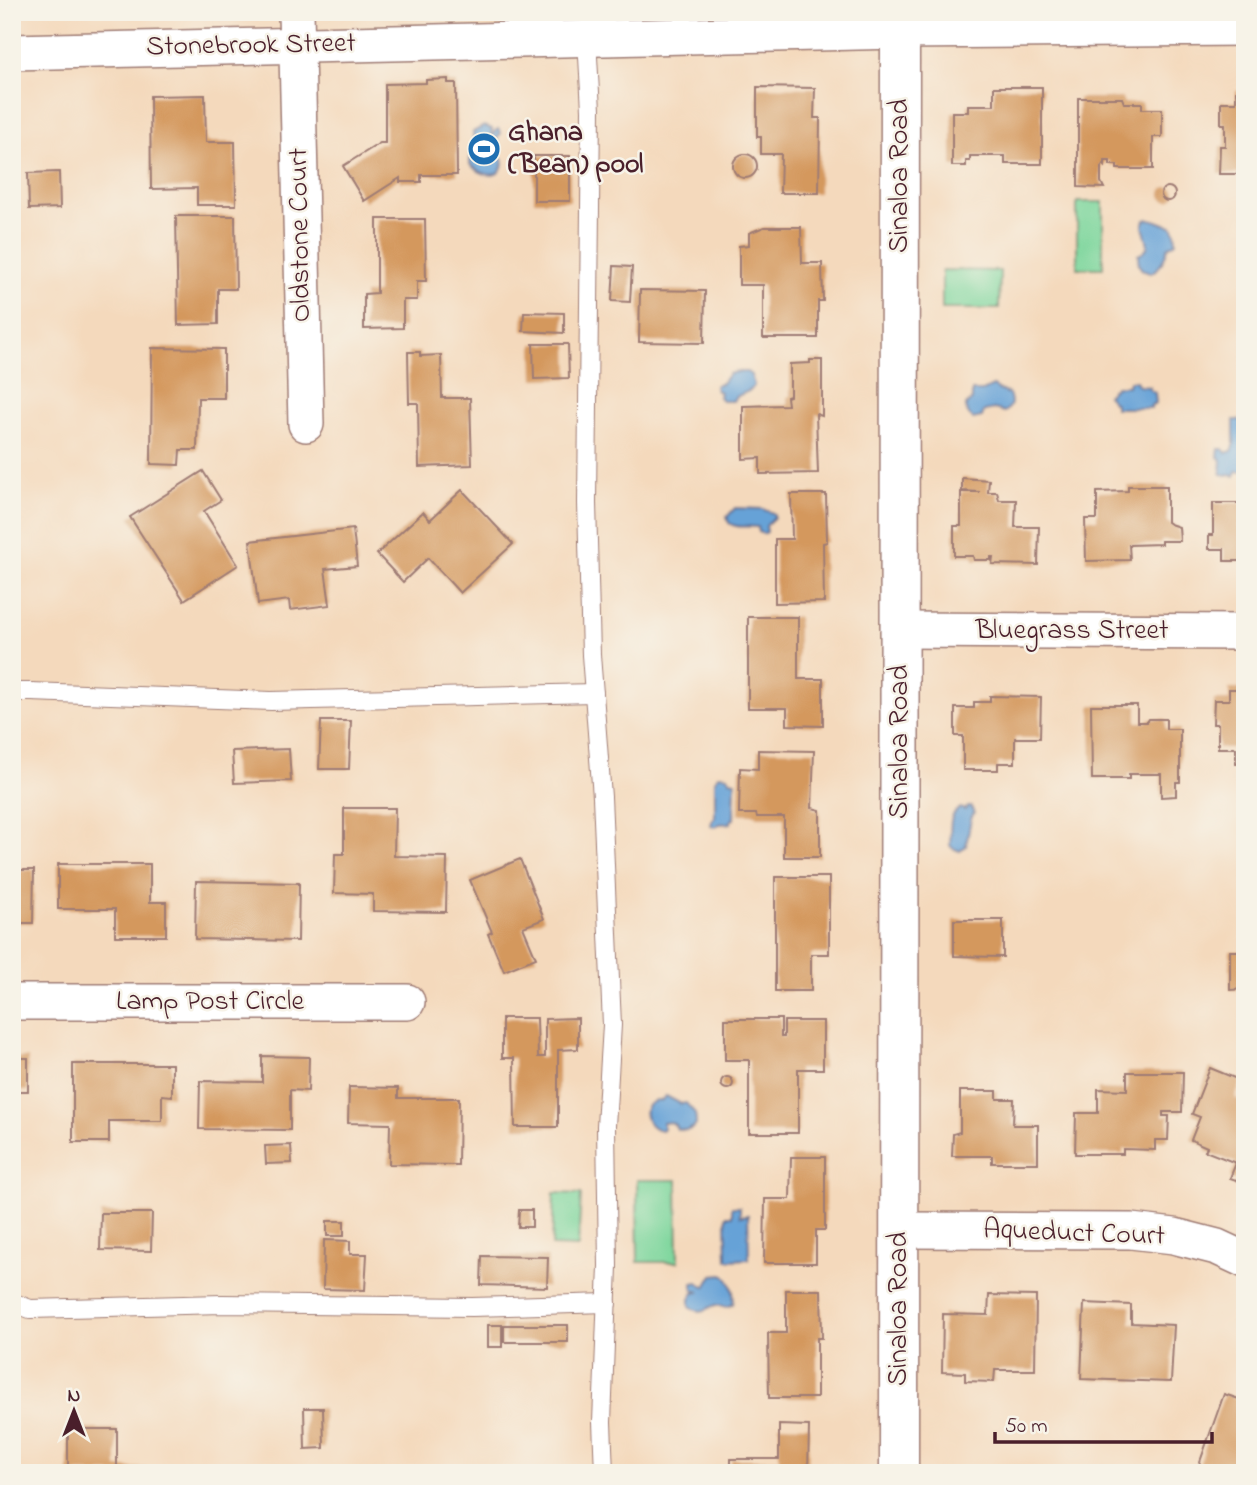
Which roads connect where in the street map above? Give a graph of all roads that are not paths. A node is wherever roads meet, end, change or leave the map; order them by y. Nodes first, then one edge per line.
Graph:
1 (900, 22) edge
2 (1245, 28) edge
3 (296, 29) edge
4 (587, 39) junction
5 (12, 52) edge
6 (306, 424) dead end
7 (900, 630) junction
8 (1245, 632) edge
9 (12, 692) edge
10 (594, 694) junction
11 (12, 1002) edge
12 (407, 1002) dead end
13 (899, 1230) junction
14 (1245, 1260) edge
15 (12, 1302) edge
16 (607, 1303) junction
17 (604, 1473) edge
18 (899, 1473) edge

1 - 2 street, Stonebrook Street
1 - 4 street, Stonebrook Street
1 - 7 street, Sinaloa Road
3 - 4 street, Stonebrook Street
3 - 5 street, Stonebrook Street
3 - 6 street, Oldstone Court
4 - 10 lane
7 - 8 street, Bluegrass Street
7 - 13 street, Sinaloa Road
9 - 10 lane
10 - 16 lane
11 - 12 street, Lamp Post Circle
13 - 14 street, Aqueduct Court
13 - 18 street, Sinaloa Road
15 - 16 lane
16 - 17 lane

